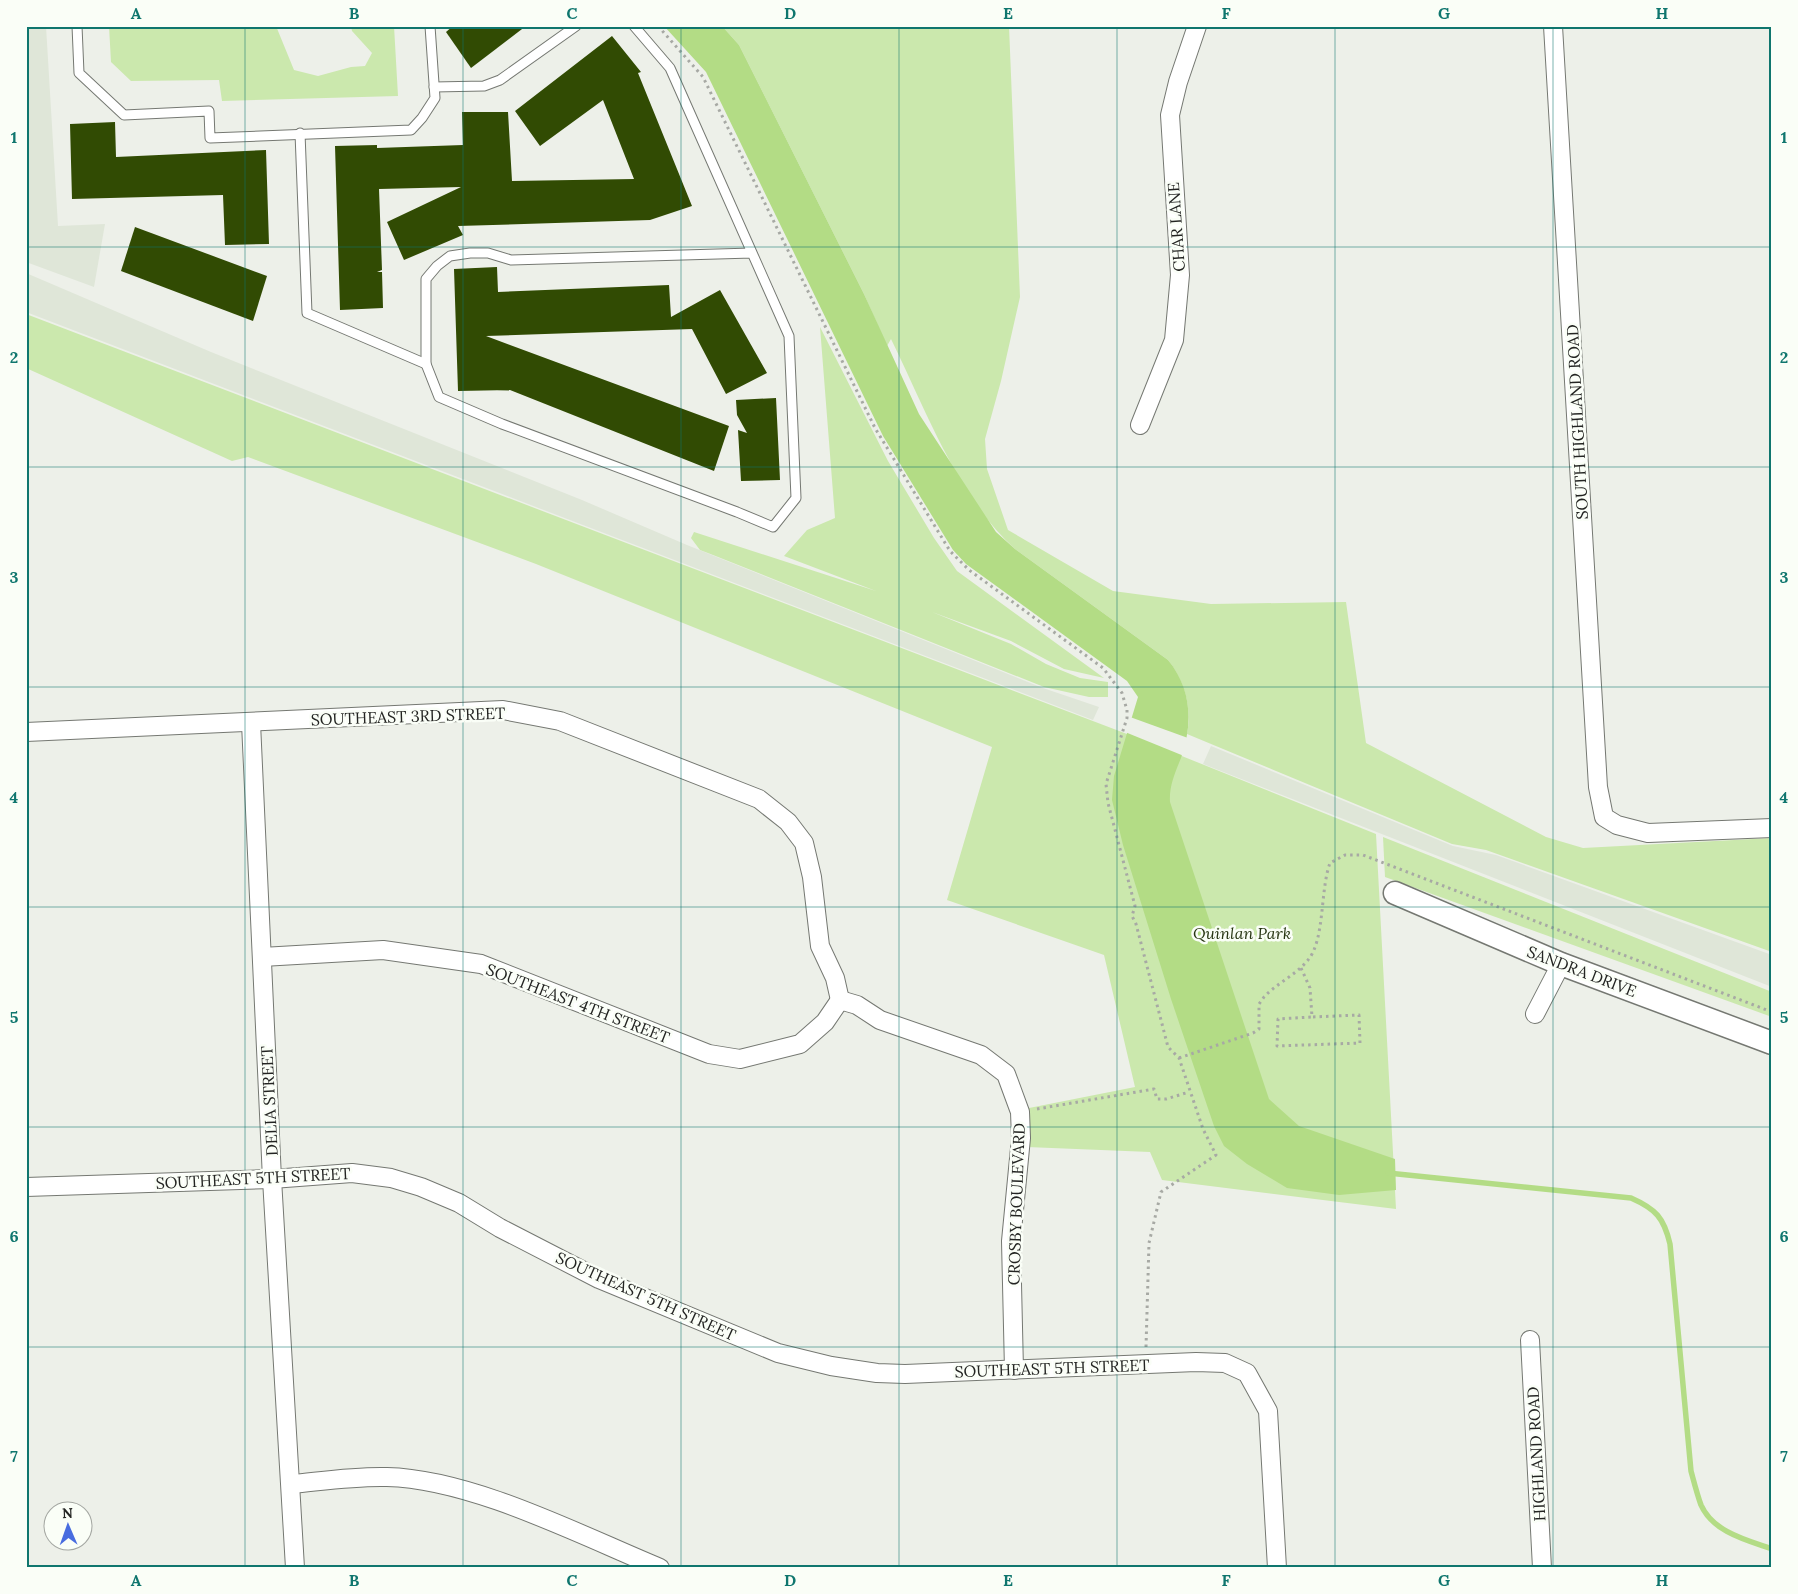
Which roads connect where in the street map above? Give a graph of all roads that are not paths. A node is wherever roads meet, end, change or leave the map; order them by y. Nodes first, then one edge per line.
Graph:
1 (77, 26) edge
2 (430, 26) edge
3 (576, 26) edge
4 (634, 26) edge
5 (1197, 26) edge
6 (1553, 26) edge
7 (434, 86) junction
8 (300, 133) junction
9 (752, 253) junction
10 (426, 364) junction
11 (1140, 425) dead end
12 (251, 723) junction
13 (26, 732) edge
14 (1772, 828) edge
15 (1395, 893) dead end
16 (262, 957) junction
17 (1561, 964) junction
18 (840, 1000) junction
19 (1535, 1014) dead end
20 (1772, 1043) edge
21 (272, 1179) junction
22 (26, 1187) edge
23 (1530, 1340) dead end
24 (1014, 1370) junction
25 (292, 1484) junction
26 (295, 1568) edge
27 (660, 1568) edge
28 (1277, 1568) edge
29 (1542, 1568) edge

1 - 8 lane
2 - 7 lane
3 - 7 lane
4 - 9 lane
5 - 11 street, CHAR LANE
6 - 14 street, SOUTH HIGHLAND ROAD
7 - 8 lane
8 - 10 lane
9 - 10 lane
9 - 10 lane
12 - 13 street, SOUTHEAST 3RD STREET
12 - 16 street, DELIA STREET
12 - 18 street, SOUTHEAST 3RD STREET
15 - 17 street, SANDRA DRIVE
16 - 18 street, SOUTHEAST 4TH STREET
16 - 21 street, DELIA STREET
17 - 19 street
17 - 20 street, SANDRA DRIVE
18 - 24 street, CROSBY BOULEVARD
21 - 22 street, SOUTHEAST 5TH STREET
21 - 24 street, SOUTHEAST 5TH STREET
21 - 25 street, DELIA STREET
23 - 29 street, HIGHLAND ROAD
24 - 28 street, SOUTHEAST 5TH STREET
25 - 26 street, DELIA STREET
25 - 27 street

